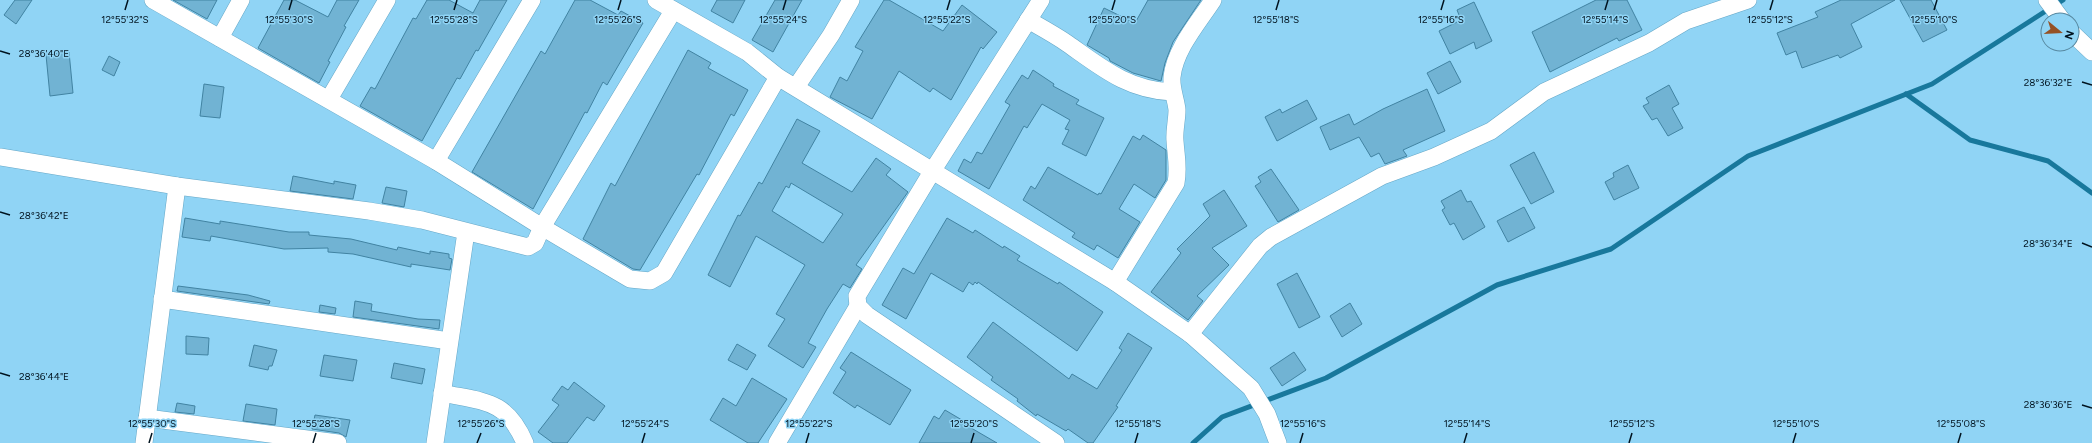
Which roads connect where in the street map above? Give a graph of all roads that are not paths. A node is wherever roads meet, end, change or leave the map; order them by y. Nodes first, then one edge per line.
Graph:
1 (153, 0) edge
2 (241, 0) edge
3 (387, 0) edge
4 (532, 0) edge
5 (656, 0) edge
6 (851, 0) edge
7 (1041, 0) edge
8 (1213, 0) edge
9 (1748, 0) edge
10 (2047, 0) edge
11 (673, 11) junction
12 (2056, 12) edge
13 (1028, 20) junction
14 (220, 38) junction
15 (2080, 41) edge
16 (2092, 52) edge
17 (778, 77) junction
18 (796, 87) junction
19 (1172, 92) junction
20 (329, 99) junction
21 (0, 157) edge
22 (436, 162) junction
23 (933, 170) junction
24 (177, 186) junction
25 (542, 227) junction
26 (466, 232) junction
27 (1115, 282) junction
28 (162, 299) junction
29 (858, 306) junction
30 (1190, 334) junction
31 (450, 341) junction
32 (442, 393) junction
33 (147, 418) junction
34 (144, 443) edge
35 (338, 443) edge
36 (435, 443) edge
37 (525, 443) edge
38 (777, 443) edge
39 (1056, 443) edge
40 (1278, 443) edge

1 - 14 street
2 - 14 street
3 - 20 street
4 - 22 street
5 - 11 street
6 - 18 street
7 - 13 street
8 - 19 street
9 - 30 street
10 - 12 street
11 - 17 street
11 - 25 street
13 - 19 street
13 - 23 street
14 - 20 street
15 - 16 street
17 - 18 street
17 - 25 street
18 - 23 street
19 - 27 street
20 - 22 street
21 - 24 street
22 - 25 street
23 - 27 street
23 - 29 street
24 - 26 street
24 - 28 street
25 - 26 street
26 - 31 street
27 - 30 street
28 - 31 street
28 - 33 street
29 - 38 street
29 - 39 street
30 - 40 street
31 - 32 street
32 - 36 street
32 - 37 street
33 - 34 street
33 - 35 street

